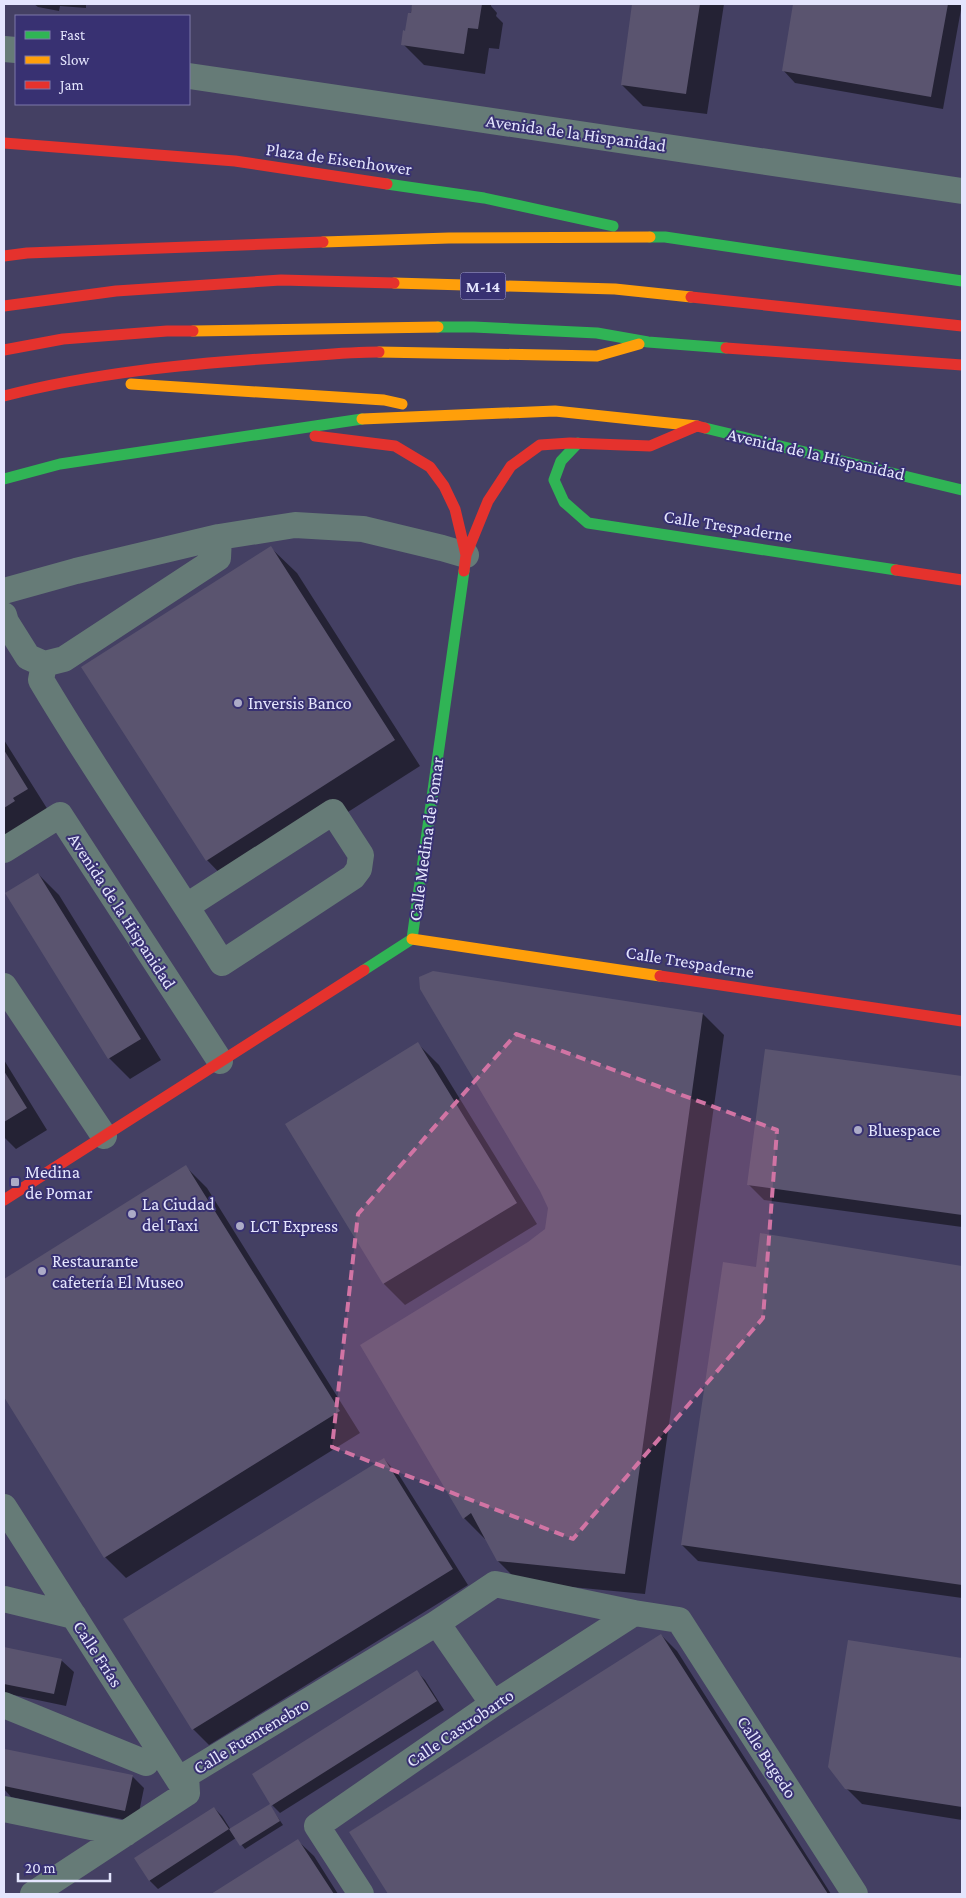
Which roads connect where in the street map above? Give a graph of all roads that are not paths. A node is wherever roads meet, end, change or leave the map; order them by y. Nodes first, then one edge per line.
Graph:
1 (190, 76) edge
2 (4, 143) edge
3 (962, 191) edge
4 (665, 237) junction
5 (4, 256) edge
6 (962, 281) edge
7 (4, 306) edge
8 (962, 326) edge
9 (648, 342) junction
10 (4, 350) edge
11 (962, 365) edge
12 (80, 381) junction
13 (4, 396) edge
14 (459, 413) junction
15 (697, 426) junction
16 (283, 432) junction
17 (578, 443) junction
18 (4, 479) edge
19 (962, 490) edge
20 (219, 536) junction
21 (466, 556) junction
22 (962, 580) edge
23 (4, 591) edge
24 (4, 615) edge
25 (44, 664) junction
26 (4, 850) edge
27 (187, 906) junction
28 (412, 938) junction
29 (4, 986) edge
30 (962, 1021) edge
31 (220, 1061) junction
32 (104, 1136) junction
33 (4, 1200) edge
34 (6, 1512) edge
35 (4, 1599) edge
36 (634, 1613) junction
37 (74, 1616) junction
38 (437, 1623) junction
39 (493, 1704) junction
40 (4, 1705) edge
41 (146, 1763) dead end
42 (187, 1792) junction
43 (4, 1809) edge
44 (124, 1834) junction
45 (33, 1894) edge
46 (361, 1894) edge
47 (855, 1894) edge

1 - 3 street, Avenida de la Hispanidad
2 - 4 main road, Plaza de Eisenhower
4 - 5 main road
4 - 6 main road
7 - 8 main road, M-14
9 - 10 main road
9 - 11 main road
9 - 12 main road
12 - 13 main road
12 - 14 main road
14 - 15 main road, Avenida de la Hispanidad
14 - 16 main road
15 - 17 main road
15 - 19 main road, Avenida de la Hispanidad
16 - 18 main road
16 - 21 main road
17 - 21 main road
17 - 22 main road, Calle Trespaderne
20 - 21 street
20 - 23 street
20 - 25 street
21 - 28 main road, Calle Medina de Pomar
24 - 25 street
25 - 27 street
26 - 31 street, Avenida de la Hispanidad
27 - 27 street
28 - 30 main road, Calle Trespaderne
28 - 31 main road, Calle Medina de Pomar
29 - 32 street
31 - 32 main road, Calle Medina de Pomar
32 - 33 main road, Calle Medina de Pomar
34 - 37 street, Calle Frías
35 - 37 street
36 - 38 street, Calle Fuentenebro
36 - 39 street, Calle Castrobarto
36 - 47 street, Calle Bugedo
37 - 42 street, Calle Frías
38 - 39 street
38 - 42 street, Calle Fuentenebro
39 - 46 street, Calle Castrobarto
40 - 41 street
42 - 44 street, Calle Fuentenebro
43 - 44 street
44 - 45 street, Calle Fuentenebro

